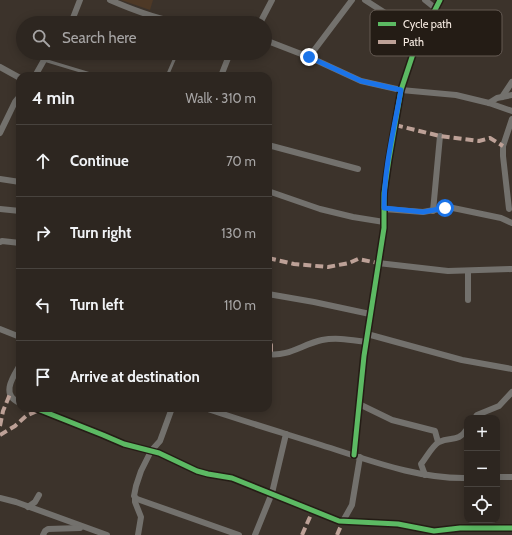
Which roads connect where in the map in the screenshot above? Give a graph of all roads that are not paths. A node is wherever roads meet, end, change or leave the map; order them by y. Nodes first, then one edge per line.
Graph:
1 (80, 0) edge
2 (110, 0) edge
3 (272, 0) edge
4 (352, 0) edge
5 (365, 0) edge
6 (425, 0) edge
7 (440, 0) edge
8 (435, 8) joint
9 (381, 10) edge
10 (74, 16) edge
11 (152, 16) edge
12 (264, 16) edge
13 (272, 43) edge
14 (412, 56) edge
15 (309, 57) junction
16 (44, 60) joint
17 (174, 60) edge
18 (227, 60) edge
19 (0, 67) edge
20 (37, 72) edge
21 (84, 72) edge
22 (169, 72) edge
23 (223, 72) edge
24 (16, 76) edge
25 (512, 82) edge
26 (401, 90) junction
27 (512, 95) edge
28 (502, 97) junction
29 (16, 101) edge
30 (490, 103) junction
31 (512, 111) edge
32 (512, 118) edge
33 (0, 133) edge
34 (440, 136) dead end
35 (272, 146) edge
36 (358, 169) dead end
37 (0, 179) edge
38 (16, 181) edge
39 (272, 192) edge
40 (384, 208) junction
41 (510, 208) edge
42 (0, 209) edge
43 (433, 210) junction
44 (16, 211) edge
45 (501, 218) junction
46 (384, 222) junction
47 (512, 223) edge
48 (0, 242) edge
49 (16, 243) edge
50 (378, 264) junction
51 (512, 269) edge
52 (468, 271) junction
53 (272, 295) edge
54 (468, 300) dead end
55 (370, 314) junction
56 (0, 329) edge
57 (367, 334) junction
58 (16, 335) edge
59 (366, 342) junction
60 (272, 354) edge
61 (512, 369) edge
62 (16, 372) edge
63 (512, 392) edge
64 (16, 400) edge
65 (359, 404) junction
66 (44, 412) edge
67 (171, 412) edge
68 (217, 412) edge
69 (477, 415) edge
70 (464, 432) edge
71 (286, 434) junction
72 (438, 442) junction
73 (151, 451) junction
74 (357, 456) junction
75 (425, 475) junction
76 (500, 477) edge
77 (512, 477) edge
78 (464, 478) edge
79 (272, 493) junction
80 (39, 495) dead end
81 (0, 498) edge
82 (135, 498) junction
83 (28, 507) junction
84 (343, 521) junction
85 (85, 528) junction
86 (419, 528) junction
87 (494, 528) junction
88 (512, 528) edge
89 (44, 535) edge
90 (107, 535) edge
91 (138, 535) edge
92 (240, 535) edge
93 (255, 535) edge
94 (418, 535) edge
95 (497, 535) edge

1 - 10 street
2 - 11 street
3 - 12 street
4 - 15 street
5 - 9 street
6 - 8 street
7 - 8 street
13 - 15 street
14 - 26 street
15 - 26 street
16 - 20 street
16 - 21 lane
17 - 22 lane
18 - 23 street
19 - 24 street
25 - 28 street
26 - 30 street
26 - 40 street
27 - 28 street
28 - 30 street
29 - 33 street
30 - 31 street
32 - 41 street
34 - 43 street
35 - 36 street
37 - 38 street
39 - 46 street
40 - 43 street
40 - 46 street
41 - 45 street
42 - 44 street
43 - 45 street
45 - 47 street
46 - 50 street
48 - 49 street
50 - 52 street
50 - 55 street
51 - 52 street
52 - 54 street
53 - 55 street
55 - 57 street
56 - 58 street
57 - 59 street
57 - 61 street
59 - 60 street
59 - 65 street
62 - 64 street
63 - 69 street
65 - 72 street
65 - 74 street
66 - 73 street
67 - 73 street
68 - 71 street
70 - 72 street
71 - 74 street
71 - 79 street
72 - 75 street
73 - 79 street
73 - 82 street
74 - 75 street
74 - 84 street
75 - 78 street
76 - 77 street
79 - 84 street
79 - 93 street
80 - 83 street
81 - 83 street
82 - 91 street
82 - 92 street
83 - 85 street
84 - 86 street
85 - 89 street
85 - 90 street
86 - 87 street
86 - 94 street
87 - 88 street
87 - 95 street

